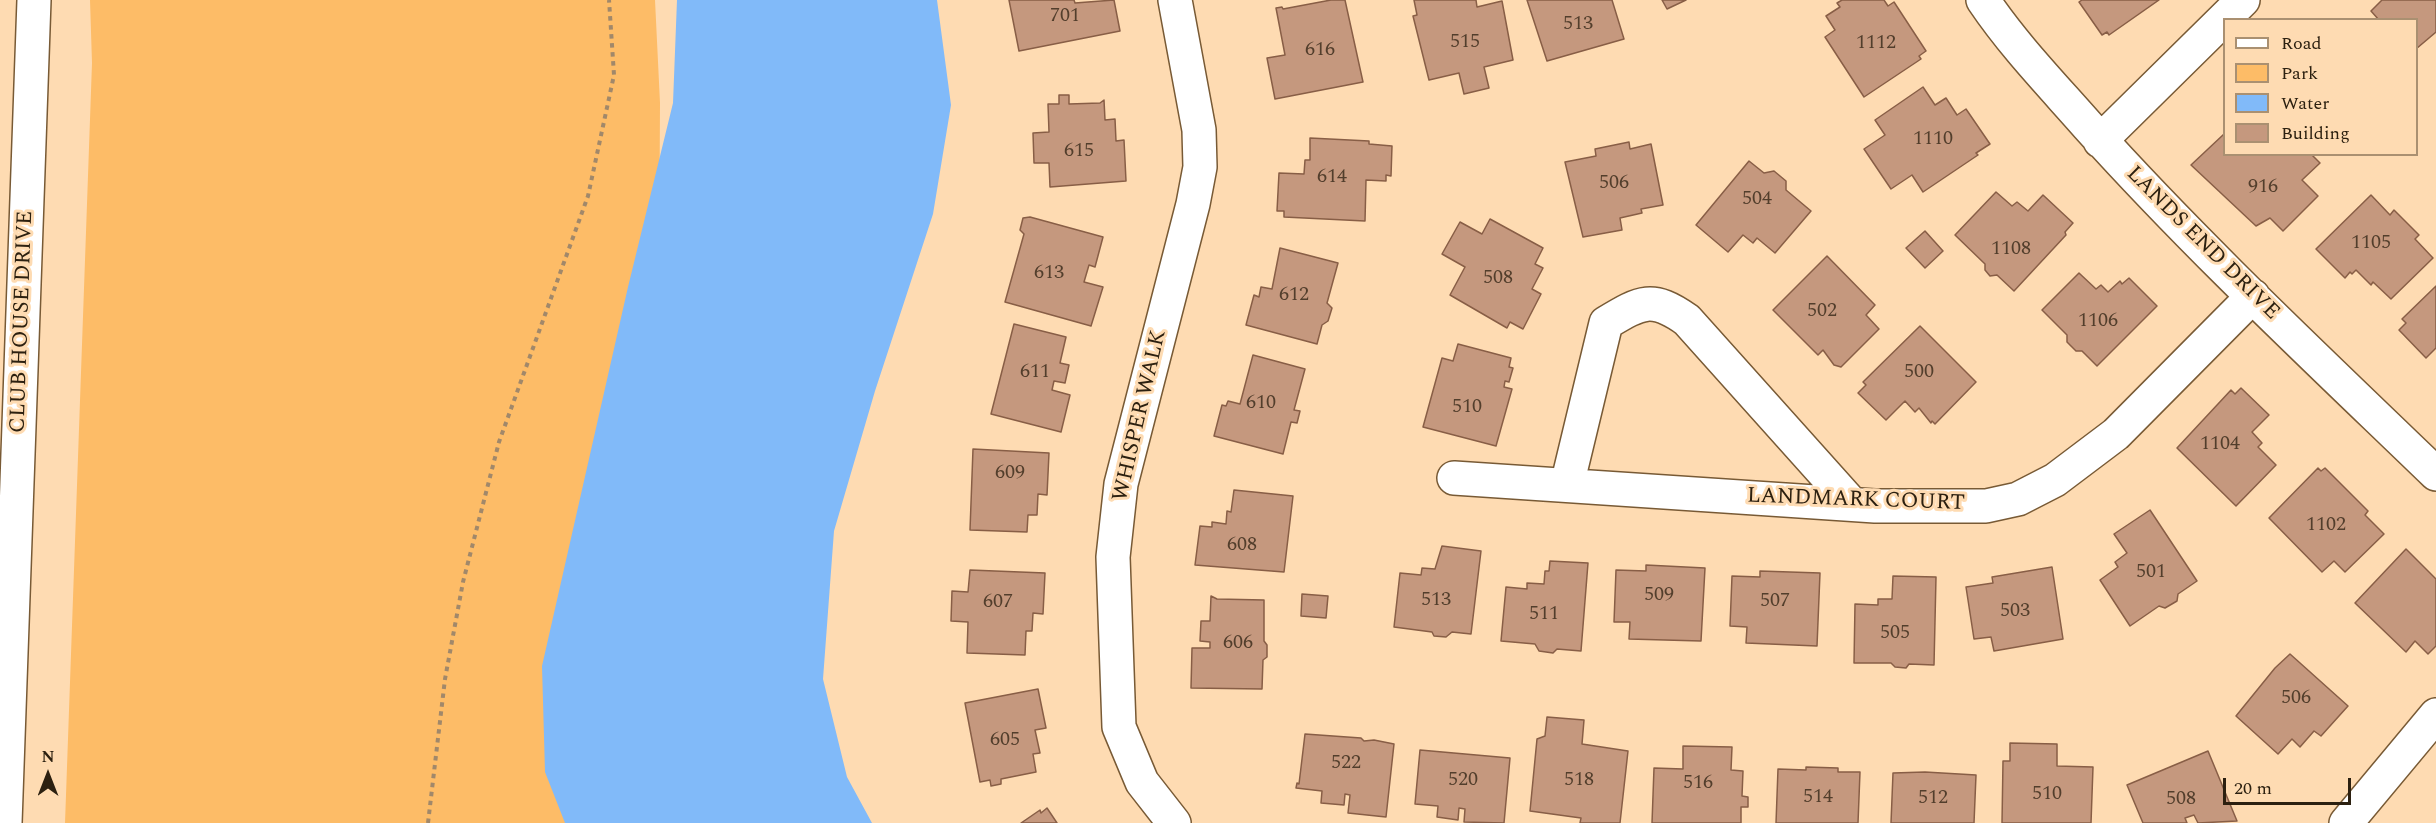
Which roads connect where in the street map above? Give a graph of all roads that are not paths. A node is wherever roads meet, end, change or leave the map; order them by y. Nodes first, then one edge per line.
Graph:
1 (34, 0) edge
2 (1175, 0) edge
3 (1983, 0) edge
4 (2243, 0) edge
5 (2225, 18) edge
6 (2223, 20) edge
7 (2100, 141) junction
8 (2253, 296) junction
9 (2436, 474) edge
10 (1454, 478) dead end
11 (1567, 485) junction
12 (1851, 504) junction
13 (2436, 715) edge
14 (5, 823) edge
15 (1174, 823) edge
16 (2346, 823) edge

1 - 14 street, CLUB HOUSE DRIVE
2 - 15 street, WHISPER WALK
3 - 7 street, LANDS END DRIVE
4 - 5 street
6 - 7 street
7 - 8 street, LANDS END DRIVE
8 - 9 street, LANDS END DRIVE
8 - 12 street, LANDMARK COURT
10 - 11 street, LANDMARK COURT
11 - 12 street, LANDMARK COURT
11 - 12 street
13 - 16 street

